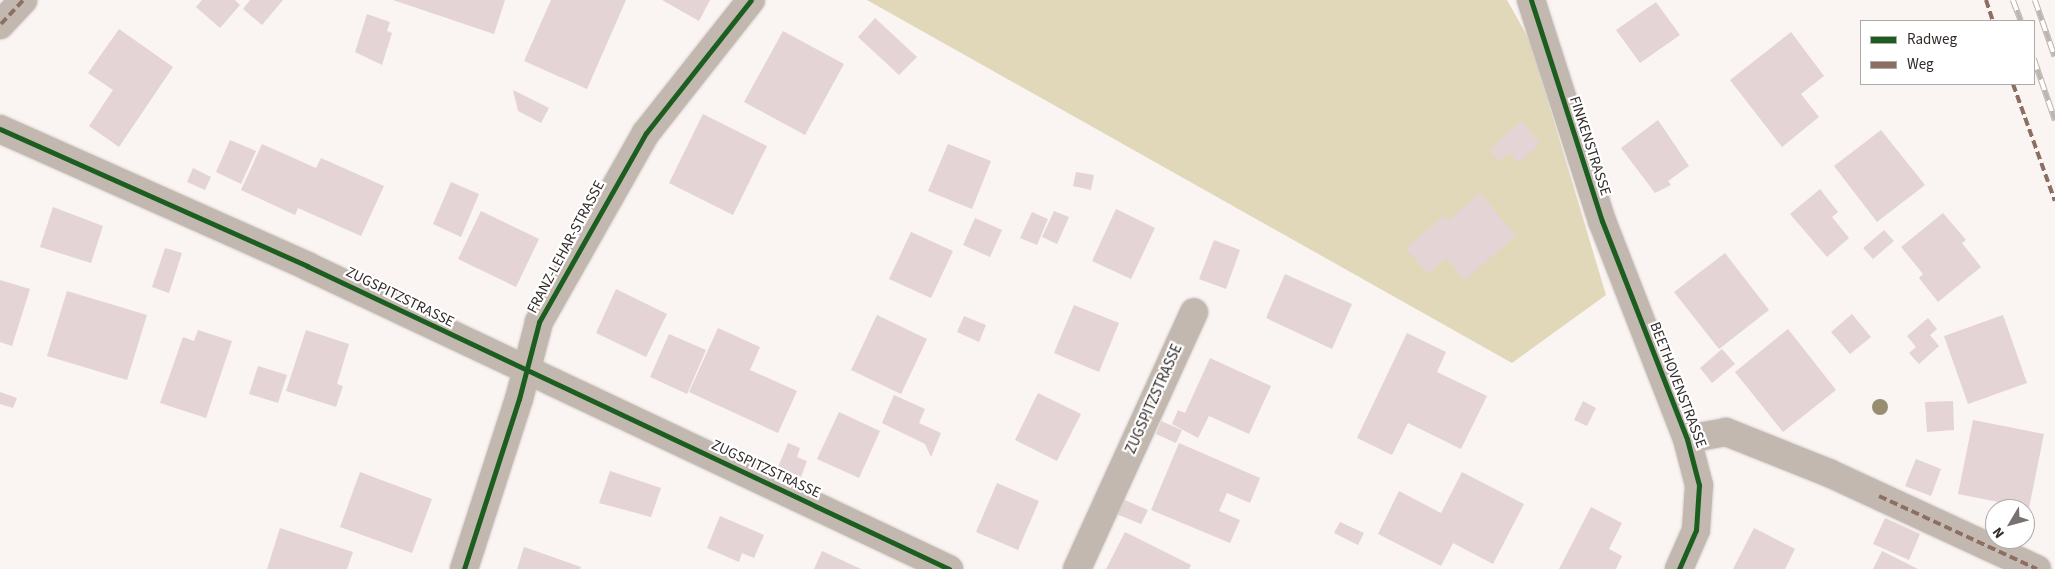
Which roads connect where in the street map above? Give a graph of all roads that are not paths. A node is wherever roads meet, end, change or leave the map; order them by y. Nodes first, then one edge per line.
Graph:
1 (23, 0) edge
2 (751, 0) edge
3 (1531, 0) edge
4 (0, 25) edge
5 (0, 129) edge
6 (1632, 297) joint
7 (1194, 312) dead end
8 (526, 373) junction
9 (1687, 439) junction
10 (464, 569) edge
11 (949, 569) edge
12 (1077, 569) edge
13 (1679, 569) edge
14 (2037, 569) edge

1 - 4 street
2 - 8 street, FRANZ-LEHAR-STRASSE
3 - 6 street, FINKENSTRASSE
5 - 8 street, ZUGSPITZSTRASSE
6 - 9 street, BEETHOVENSTRASSE
7 - 12 street, ZUGSPITZSTRASSE
8 - 10 street, FRANZ-LEHAR-STRASSE
8 - 11 street, ZUGSPITZSTRASSE
9 - 13 street, BEETHOVENSTRASSE
9 - 14 street, BEETHOVENSTRASSE

